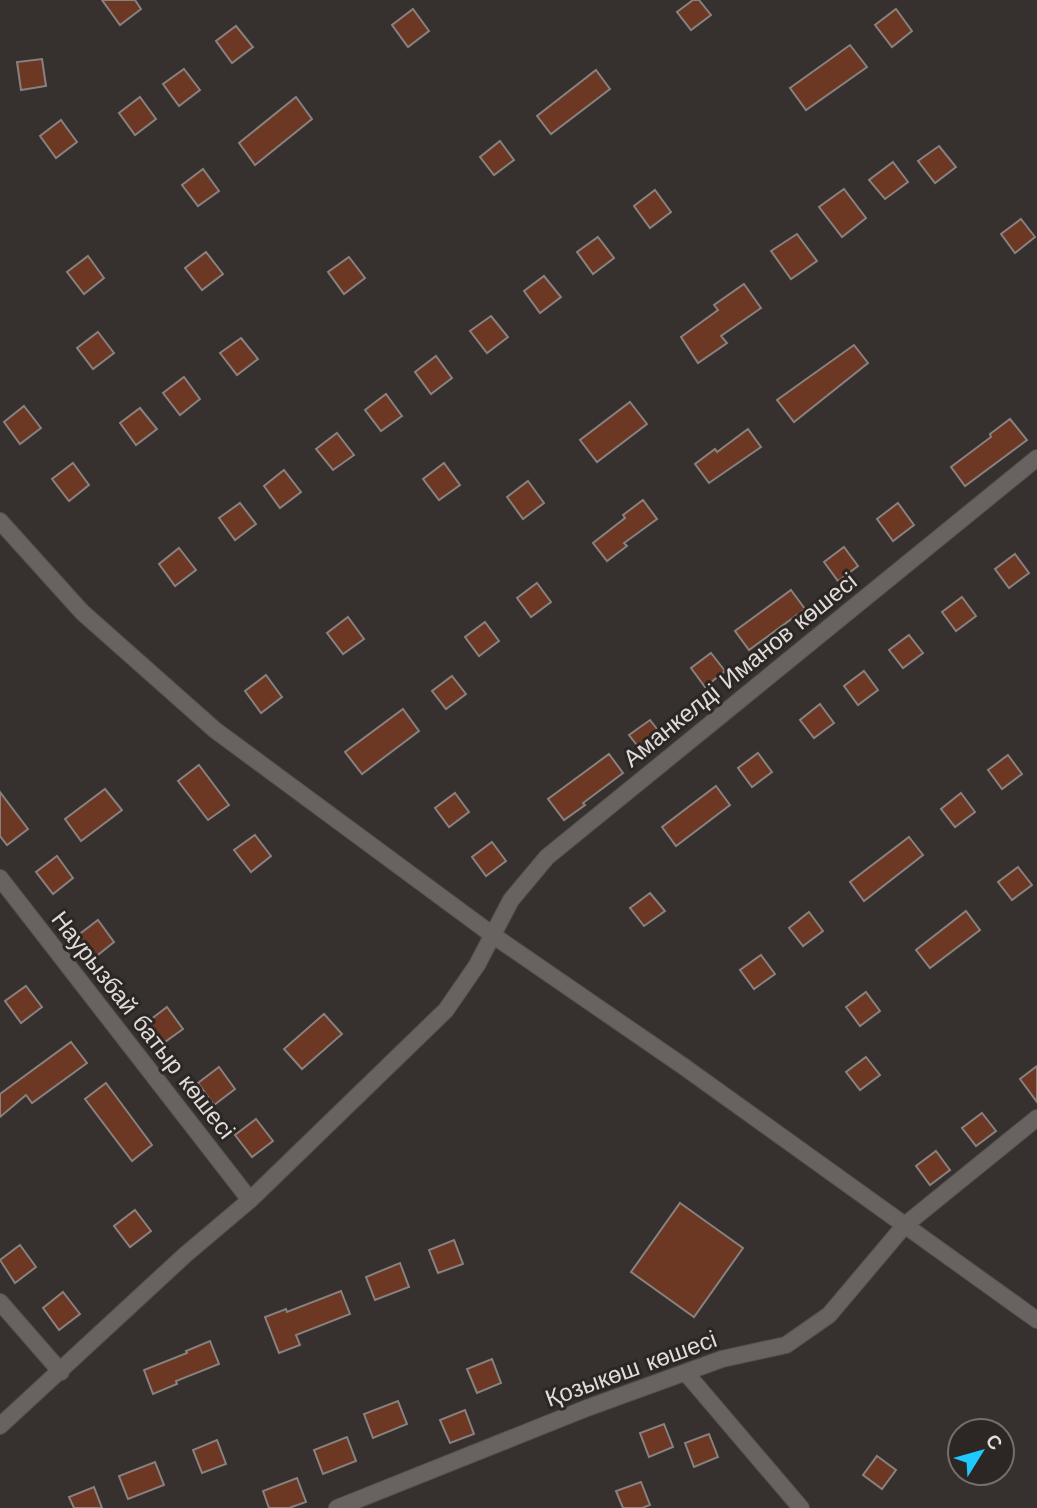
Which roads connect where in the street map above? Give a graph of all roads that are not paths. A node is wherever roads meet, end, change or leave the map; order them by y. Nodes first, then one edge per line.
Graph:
1 (1037, 458) edge
2 (0, 520) edge
3 (0, 878) edge
4 (494, 936) junction
5 (1037, 1118) edge
6 (250, 1200) junction
7 (905, 1225) junction
8 (0, 1303) edge
9 (1037, 1320) edge
10 (61, 1371) junction
11 (686, 1373) junction
12 (0, 1426) edge
13 (337, 1508) edge
14 (801, 1508) edge

1 - 4 street, Аманкелді Иманов көшесі
2 - 4 street
3 - 6 street, Наурызбай батыр көшесі
4 - 6 street, Аманкелді Иманов көшесі
4 - 7 street
5 - 7 street, Қозыкөш көшесі
6 - 10 street, Аманкелді Иманов көшесі
7 - 9 street
7 - 11 street, Қозыкөш көшесі
8 - 10 street
10 - 12 street, Аманкелді Иманов көшесі
11 - 13 street, Қозыкөш көшесі
11 - 14 street

